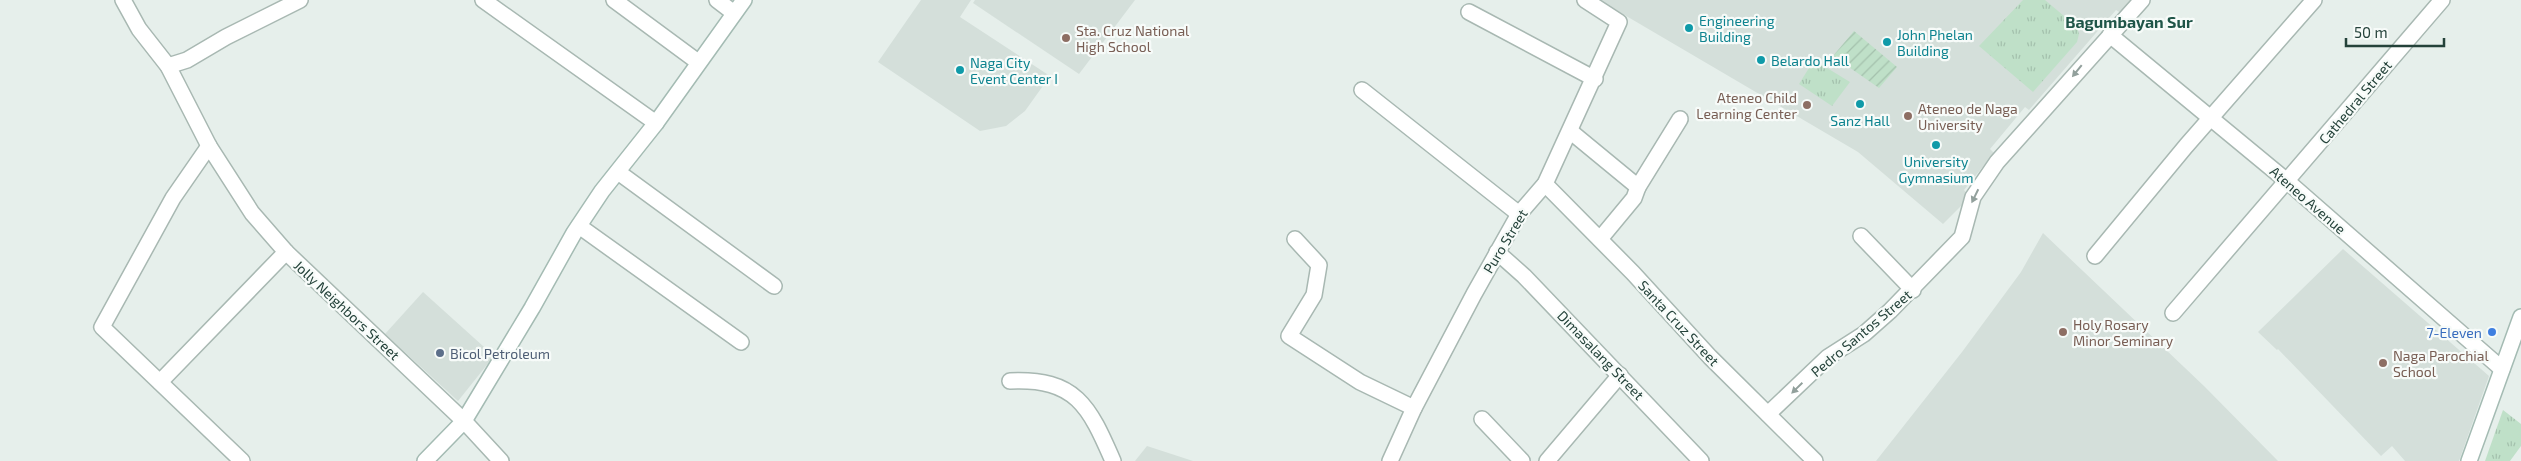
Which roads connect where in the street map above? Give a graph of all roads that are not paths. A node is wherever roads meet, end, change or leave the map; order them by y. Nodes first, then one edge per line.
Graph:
1 (122, 0) edge
2 (300, 0) edge
3 (483, 0) edge
4 (614, 0) edge
5 (717, 0) edge
6 (744, 0) edge
7 (1585, 0) edge
8 (2142, 0) edge
9 (2314, 0) edge
10 (2442, 0) edge
11 (1469, 12) dead end
12 (734, 13) junction
13 (2110, 35) junction
14 (698, 62) junction
15 (168, 66) junction
16 (1595, 79) junction
17 (1362, 90) dead end
18 (2212, 118) junction
19 (1680, 119) dead end
20 (656, 123) junction
21 (1570, 131) junction
22 (209, 146) junction
23 (618, 172) junction
24 (2288, 182) junction
25 (1545, 184) junction
26 (1638, 187) junction
27 (1519, 214) junction
28 (578, 226) junction
29 (1861, 236) dead end
30 (1295, 239) dead end
31 (1600, 239) junction
32 (286, 252) junction
33 (1497, 252) junction
34 (2094, 256) dead end
35 (774, 286) dead end
36 (1913, 290) junction
37 (2173, 313) dead end
38 (2521, 318) edge
39 (741, 342) dead end
40 (2502, 369) junction
41 (1620, 375) junction
42 (1010, 381) dead end
43 (160, 382) junction
44 (1414, 408) junction
45 (1768, 414) junction
46 (1482, 419) dead end
47 (464, 421) junction
48 (242, 461) edge
49 (425, 461) edge
50 (501, 461) edge
51 (1113, 461) edge
52 (1390, 461) edge
53 (1522, 461) edge
54 (1547, 461) edge
55 (1701, 461) edge
56 (1815, 461) edge
57 (2469, 461) edge

1 - 15 street, Jolly Neighbors Street
2 - 15 street
3 - 20 street
4 - 14 street
5 - 12 street
6 - 12 street
7 - 16 street, Puro Street
8 - 13 street, Pedro Santos Street
9 - 18 street
10 - 24 street, Cathedral Street
11 - 16 street
12 - 14 street
13 - 18 street, Ateneo Avenue
13 -> 36 street, Pedro Santos Street
14 - 20 street
15 - 22 street, Jolly Neighbors Street
16 - 21 street, Puro Street
17 - 27 street
18 - 24 street, Ateneo Avenue
18 - 34 street
19 - 26 street
20 - 23 street
21 - 25 street, Puro Street
21 - 26 street
22 - 32 street, Jolly Neighbors Street
22 - 43 street
23 - 28 street
23 - 35 street
24 - 37 street, Cathedral Street
24 - 40 street, Ateneo Avenue
25 - 27 street, Puro Street
25 - 31 street, Santa Cruz Street
26 - 31 street
27 - 33 street, Puro Street
28 - 39 street
28 - 47 street
29 - 36 street
30 - 44 street
31 - 45 street, Santa Cruz Street
32 - 43 street
32 - 47 street, Jolly Neighbors Street
33 - 41 street, Dimasalang Street
33 - 44 street, Puro Street
36 -> 45 street, Pedro Santos Street
38 - 40 street
40 - 57 street
41 - 54 street
41 - 55 street, Dimasalang Street
42 - 51 street
43 - 48 street
44 - 52 street, Puro Street
45 - 56 street, Santa Cruz Street
46 - 53 street
47 - 49 street
47 - 50 street, Jolly Neighbors Street

